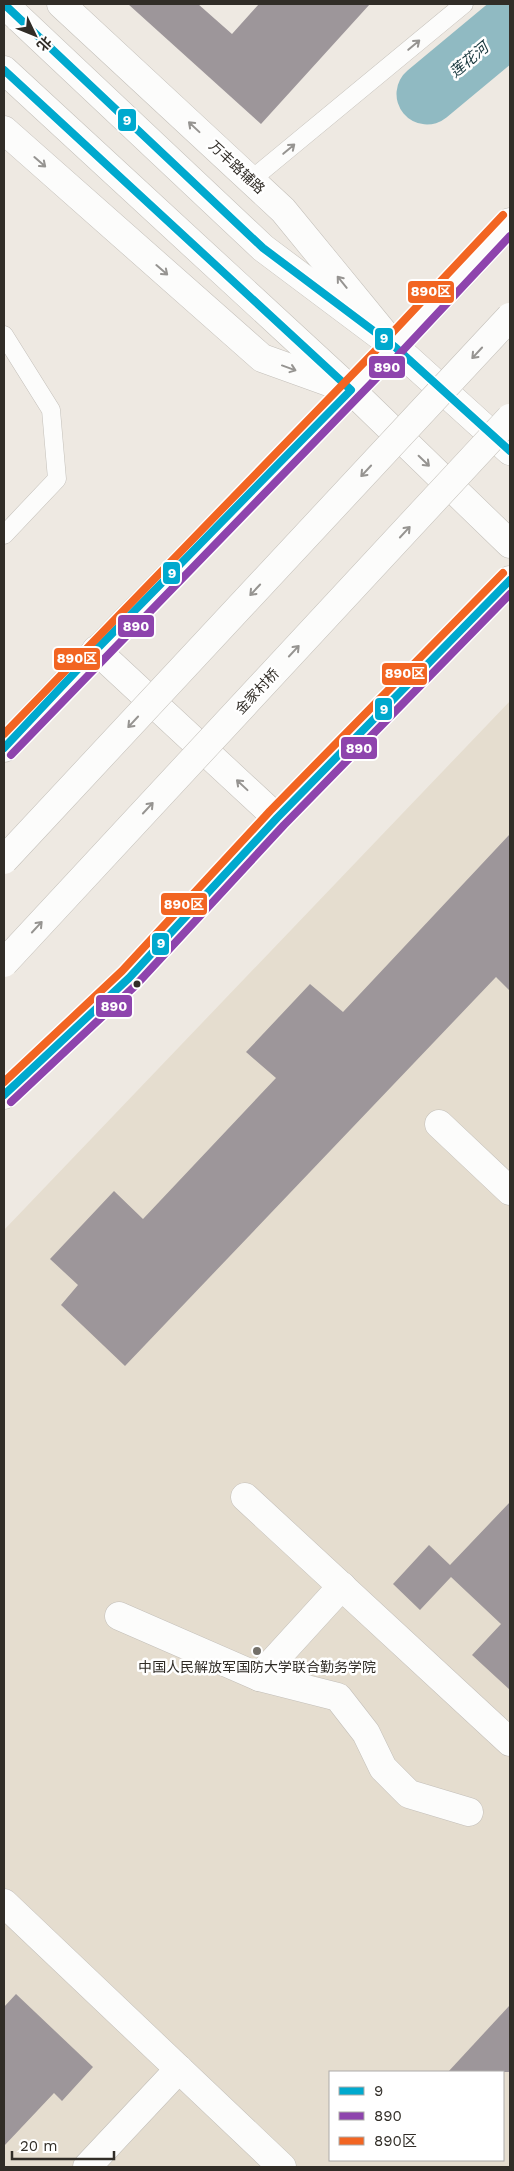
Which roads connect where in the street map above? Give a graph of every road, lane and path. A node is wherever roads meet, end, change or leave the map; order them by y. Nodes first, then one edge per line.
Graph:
1 (4, 4) edge
2 (61, 4) edge
3 (464, 4) edge
4 (4, 70) edge
5 (4, 130) edge
6 (251, 180) junction
7 (510, 222) edge
8 (510, 317) edge
9 (4, 335) edge
10 (395, 347) junction
11 (351, 390) junction
12 (510, 418) edge
13 (510, 451) edge
14 (4, 535) edge
15 (510, 544) edge
16 (510, 580) edge
17 (96, 650) junction
18 (4, 748) edge
19 (277, 818) junction
20 (4, 860) edge
21 (4, 963) edge
22 (4, 1095) edge
23 (439, 1124) dead end
24 (510, 1191) edge
25 (245, 1497) dead end
26 (342, 1586) junction
27 (119, 1616) dead end
28 (259, 1677) junction
29 (510, 1742) edge
30 (469, 1812) dead end
31 (4, 1903) edge
32 (179, 2069) junction
33 (87, 2167) edge
34 (282, 2167) edge

1 - 10 main road
6 -> 2 main road, 万丰路辅路
6 -> 3 lane
4 - 11 main road
5 -> 11 main road
10 -> 6 main road, 万丰路辅路
7 - 10 main road
8 -> 20 main road, bridge
9 - 14 lane
10 - 11 main road
10 - 13 main road
11 -> 15 main road
11 - 17 main road
21 -> 12 main road, 金家村桥, bridge
16 - 19 main road
17 - 18 main road
19 -> 17 main road
19 - 22 main road
23 - 24 main road
25 - 26 main road
26 - 28 main road
26 - 29 main road
27 - 28 main road
28 - 30 main road
31 - 32 main road
32 - 33 main road
32 - 34 main road

